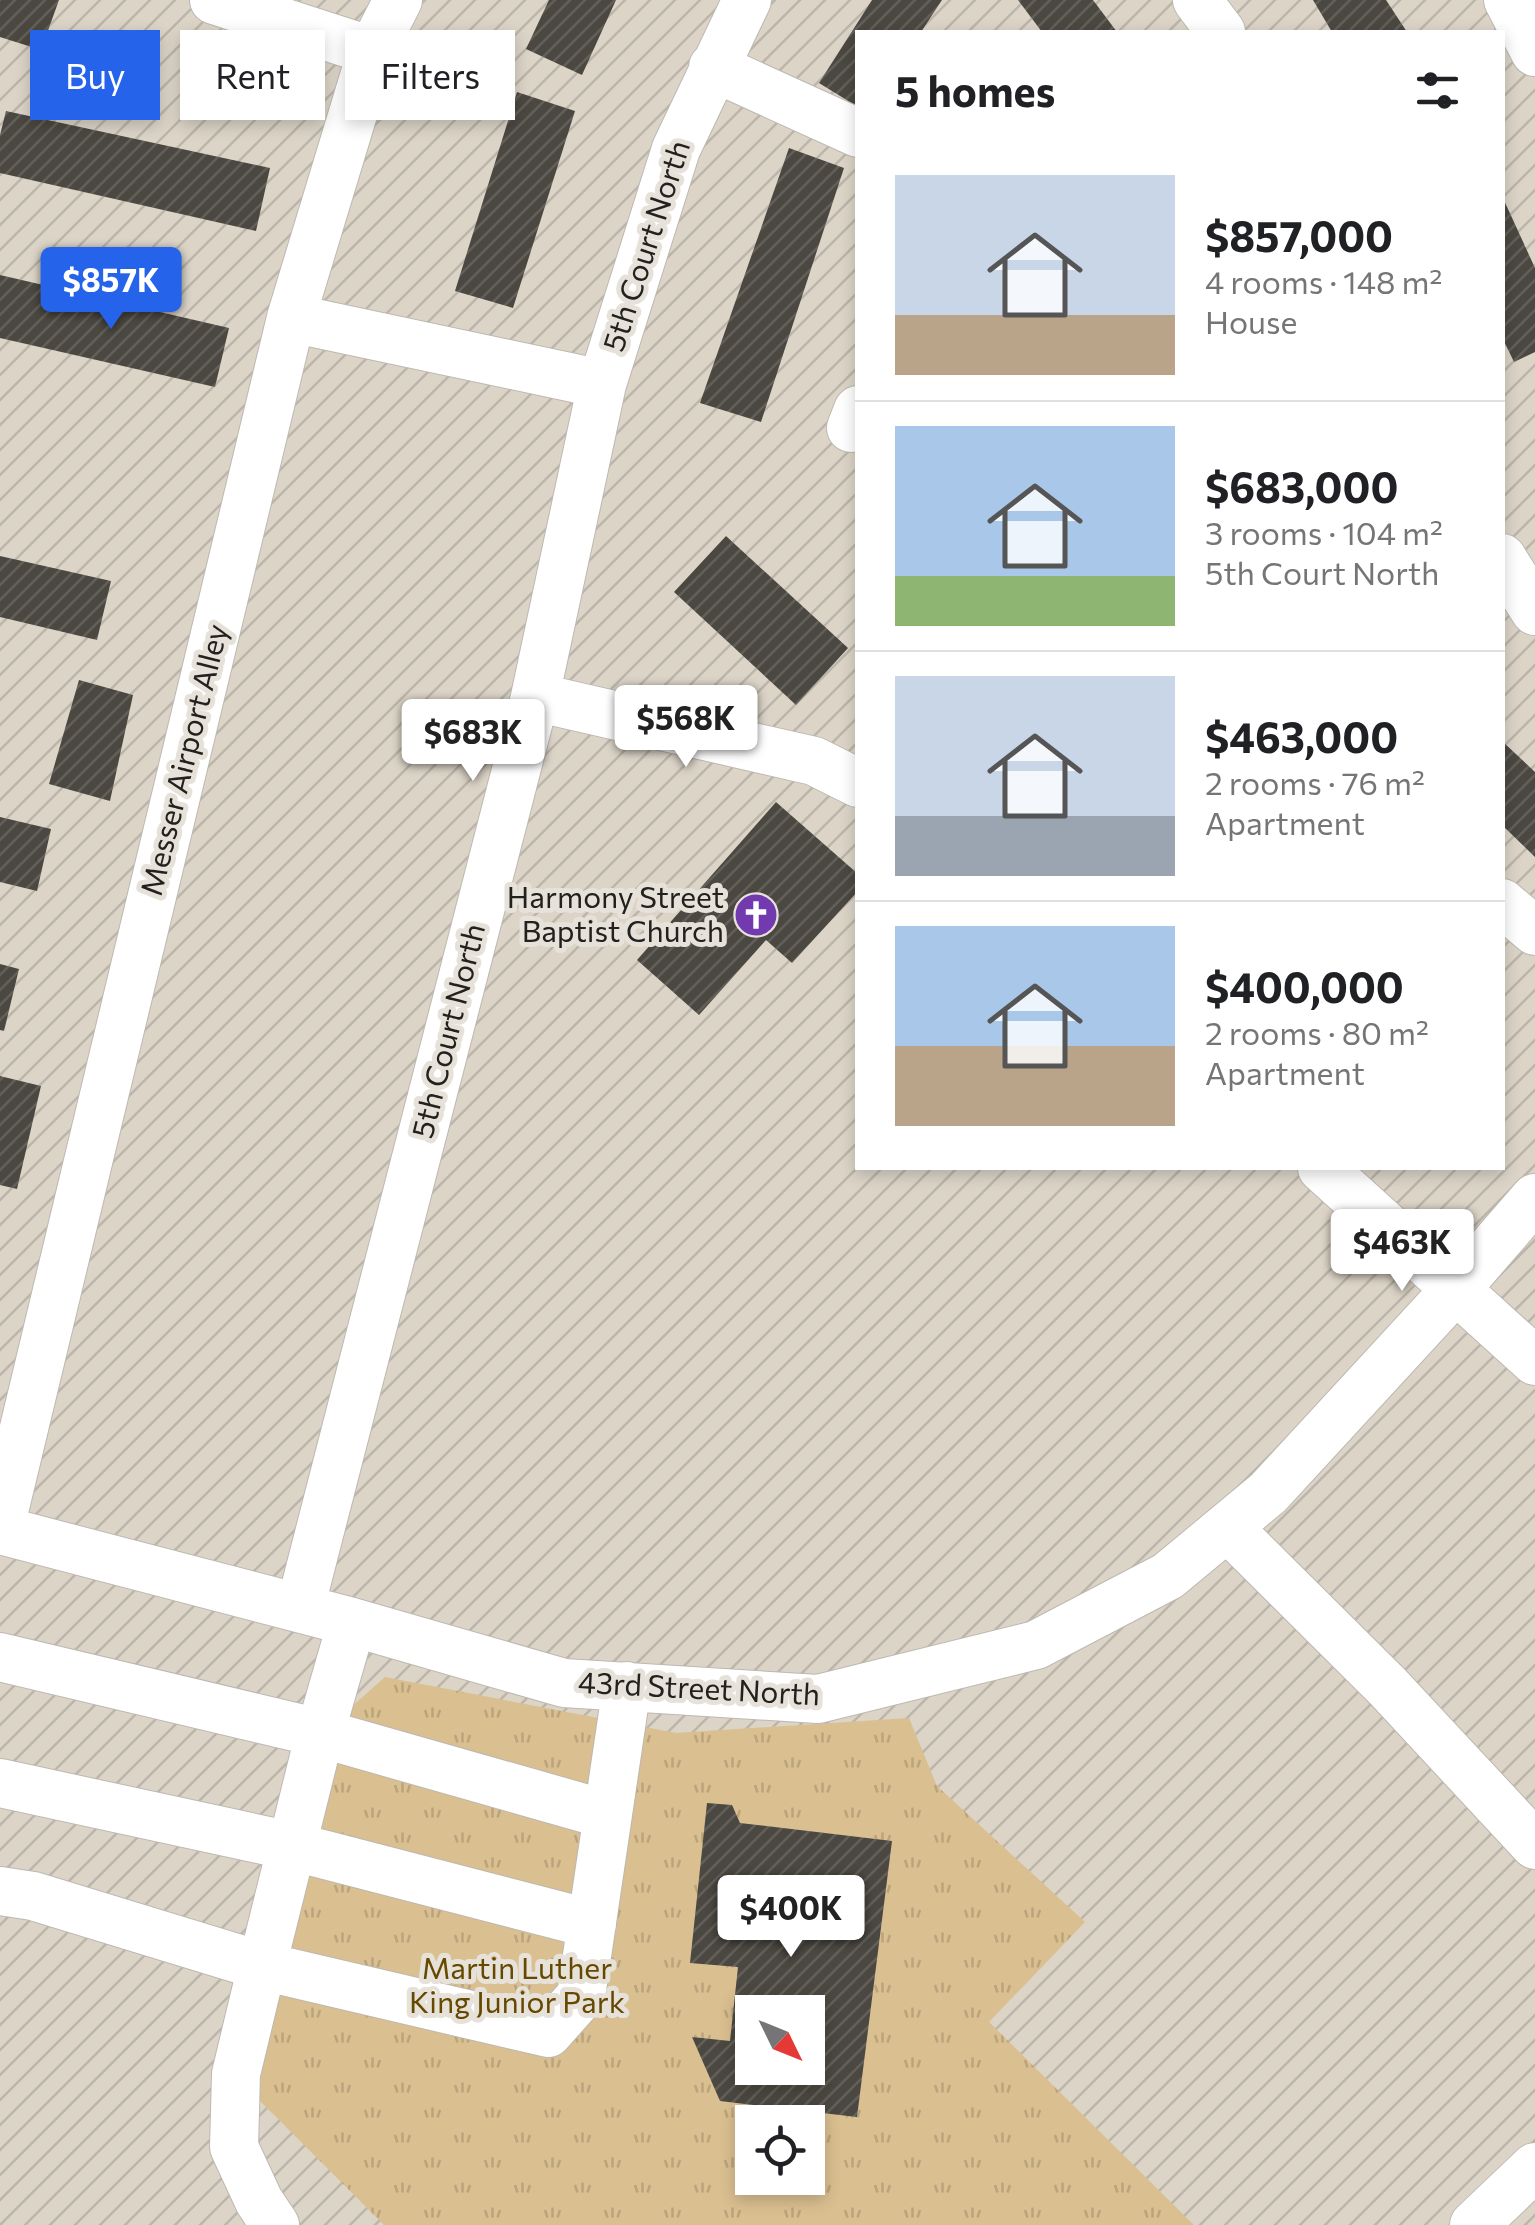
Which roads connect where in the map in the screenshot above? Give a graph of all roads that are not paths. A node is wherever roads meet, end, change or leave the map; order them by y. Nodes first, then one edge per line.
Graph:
1 (214, 0) edge
2 (398, 0) edge
3 (747, 0) edge
4 (1197, 0) edge
5 (1508, 0) edge
6 (383, 30) edge
7 (1220, 30) edge
8 (345, 42) edge
9 (1535, 52) edge
10 (713, 67) junction
11 (351, 120) edge
12 (855, 132) edge
13 (291, 318) junction
14 (602, 384) junction
15 (1505, 563) edge
16 (1535, 612) edge
17 (535, 698) junction
18 (855, 781) edge
19 (1505, 906) edge
20 (1535, 931) edge
21 (1324, 1170) edge
22 (1535, 1198) edge
23 (1455, 1290) junction
24 (1535, 1361) edge
25 (1226, 1527) junction
26 (0, 1529) edge
27 (300, 1608) junction
28 (352, 1622) junction
29 (0, 1657) edge
30 (627, 1686) junction
31 (320, 1733) junction
32 (0, 1783) edge
33 (608, 1815) junction
34 (1535, 1845) edge
35 (291, 1846) junction
36 (0, 1891) edge
37 (592, 1924) junction
38 (262, 1966) junction
39 (1535, 2167) edge
40 (275, 2225) edge
41 (1474, 2225) edge

1 - 8 street
2 - 6 street, Messer Airport Alley
3 - 10 street, 5th Court North
4 - 7 street
5 - 9 street
10 - 12 street
10 - 14 street, 5th Court North
11 - 13 street, Messer Airport Alley
13 - 14 street
13 - 26 street, Messer Airport Alley
14 - 17 street, 5th Court North
15 - 16 street
17 - 18 street
17 - 27 street, 5th Court North
19 - 20 street
21 - 23 street
22 - 23 street, 43rd Street North
23 - 24 street
23 - 25 street, 43rd Street North
25 - 30 street, 43rd Street North
25 - 34 street
26 - 27 street, 43rd Street North
27 - 28 street, 43rd Street North
28 - 30 street, 43rd Street North
28 - 31 street
29 - 31 street
30 - 33 street
31 - 33 street
31 - 35 street
32 - 35 street
33 - 37 street
35 - 37 street
35 - 38 street
36 - 38 street
37 - 38 street
38 - 40 street
39 - 41 street

